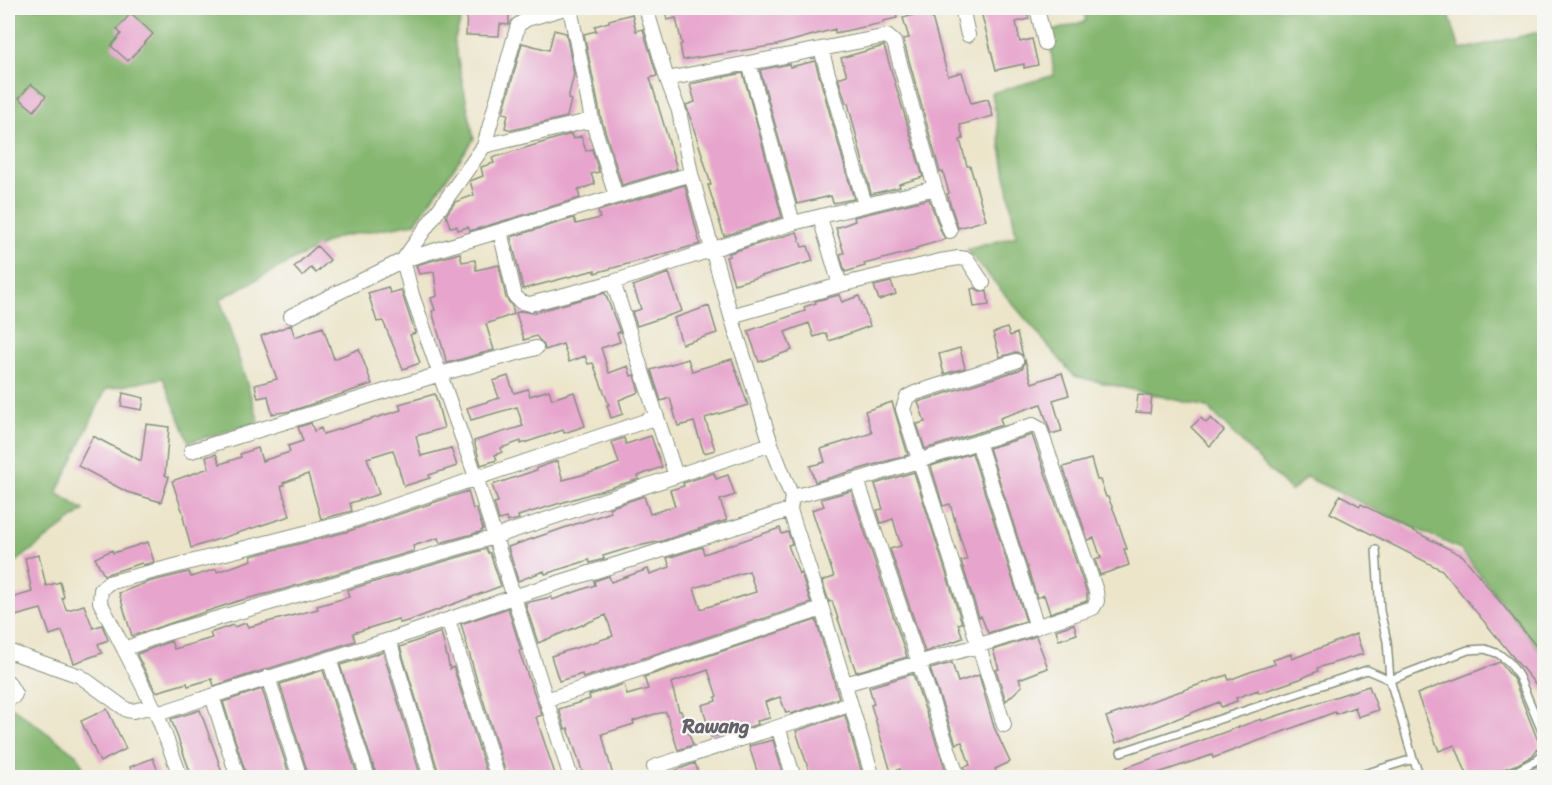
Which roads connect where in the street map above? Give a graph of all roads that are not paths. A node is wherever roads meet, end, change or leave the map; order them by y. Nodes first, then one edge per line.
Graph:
1 (566, 8) edge
2 (570, 8) edge
3 (646, 8) edge
4 (962, 8) edge
5 (1037, 8) edge
6 (968, 35) dead end
7 (1045, 43) dead end
8 (821, 49) junction
9 (749, 63) junction
10 (666, 80) junction
11 (592, 120) junction
12 (484, 146) junction
13 (692, 174) junction
14 (935, 188) junction
15 (616, 196) junction
16 (865, 205) junction
17 (820, 218) junction
18 (793, 223) junction
19 (500, 231) junction
20 (950, 231) dead end
21 (713, 248) junction
22 (403, 260) junction
23 (613, 282) junction
24 (983, 283) dead end
25 (840, 285) junction
26 (291, 316) dead end
27 (731, 316) junction
28 (536, 348) dead end
29 (1016, 361) dead end
30 (440, 374) junction
31 (657, 417) junction
32 (978, 442) junction
33 (771, 444) junction
34 (191, 451) dead end
35 (920, 460) junction
36 (676, 476) junction
37 (476, 477) junction
38 (857, 480) junction
39 (791, 504) junction
40 (494, 537) junction
41 (1376, 550) dead end
42 (513, 597) junction
43 (822, 609) junction
44 (448, 620) junction
45 (1037, 627) junction
46 (389, 640) junction
47 (977, 646) junction
48 (124, 649) junction
49 (8, 651) edge
50 (329, 659) junction
51 (918, 664) junction
52 (268, 677) junction
53 (1390, 680) junction
54 (8, 682) edge
55 (845, 684) junction
56 (212, 696) junction
57 (8, 698) edge
58 (546, 700) junction
59 (850, 704) junction
60 (155, 710) junction
61 (1004, 725) dead end
62 (778, 727) junction
63 (1545, 736) edge
64 (1545, 750) edge
65 (1121, 752) dead end
66 (1413, 759) junction
67 (654, 767) dead end
68 (181, 777) edge
69 (238, 777) edge
70 (300, 777) edge
71 (368, 777) edge
72 (431, 777) edge
73 (498, 777) edge
74 (572, 777) edge
75 (794, 777) edge
76 (873, 777) edge
77 (958, 777) edge
78 (1351, 777) edge
79 (1421, 777) edge
80 (1503, 777) edge

1 - 12 street
2 - 11 street
3 - 10 street
4 - 6 street
5 - 7 street
8 - 9 street
8 - 14 street
8 - 16 street
9 - 10 street
9 - 18 street
10 - 13 street
11 - 12 street
11 - 15 street
12 - 22 street
13 - 15 street
13 - 21 street
14 - 16 street
14 - 20 street
15 - 19 street
16 - 17 street
17 - 18 street
17 - 25 street
18 - 21 street
19 - 22 street
19 - 23 street
21 - 23 street
21 - 27 street
22 - 26 street
22 - 30 street
23 - 31 street
24 - 25 street
25 - 27 street
27 - 33 street
28 - 30 street
29 - 35 street
30 - 34 street
30 - 37 street
31 - 36 street
31 - 37 street
32 - 35 street
32 - 45 street
32 - 45 street
33 - 36 street
33 - 39 street
35 - 38 street
35 - 47 street
36 - 40 street
37 - 40 street
37 - 48 street
38 - 39 street
38 - 51 street
39 - 42 street
39 - 43 street
40 - 42 street
40 - 48 street
41 - 53 lane
42 - 44 street
42 - 58 street
43 - 55 street
43 - 58 street
44 - 46 street
44 - 73 street
45 - 47 street
46 - 50 street
46 - 72 street
47 - 51 street
47 - 61 street
48 - 60 street
49 - 60 street
50 - 52 street
50 - 71 street
51 - 55 street
51 - 77 street
52 - 56 street
52 - 70 street
53 - 63 lane
53 - 65 lane
53 - 66 lane
54 - 57 street
55 - 59 street
56 - 60 street
56 - 69 street
58 - 74 street
59 - 62 street
59 - 76 street
60 - 68 street
62 - 67 street
62 - 75 street
64 - 80 lane
66 - 78 lane
66 - 79 lane

